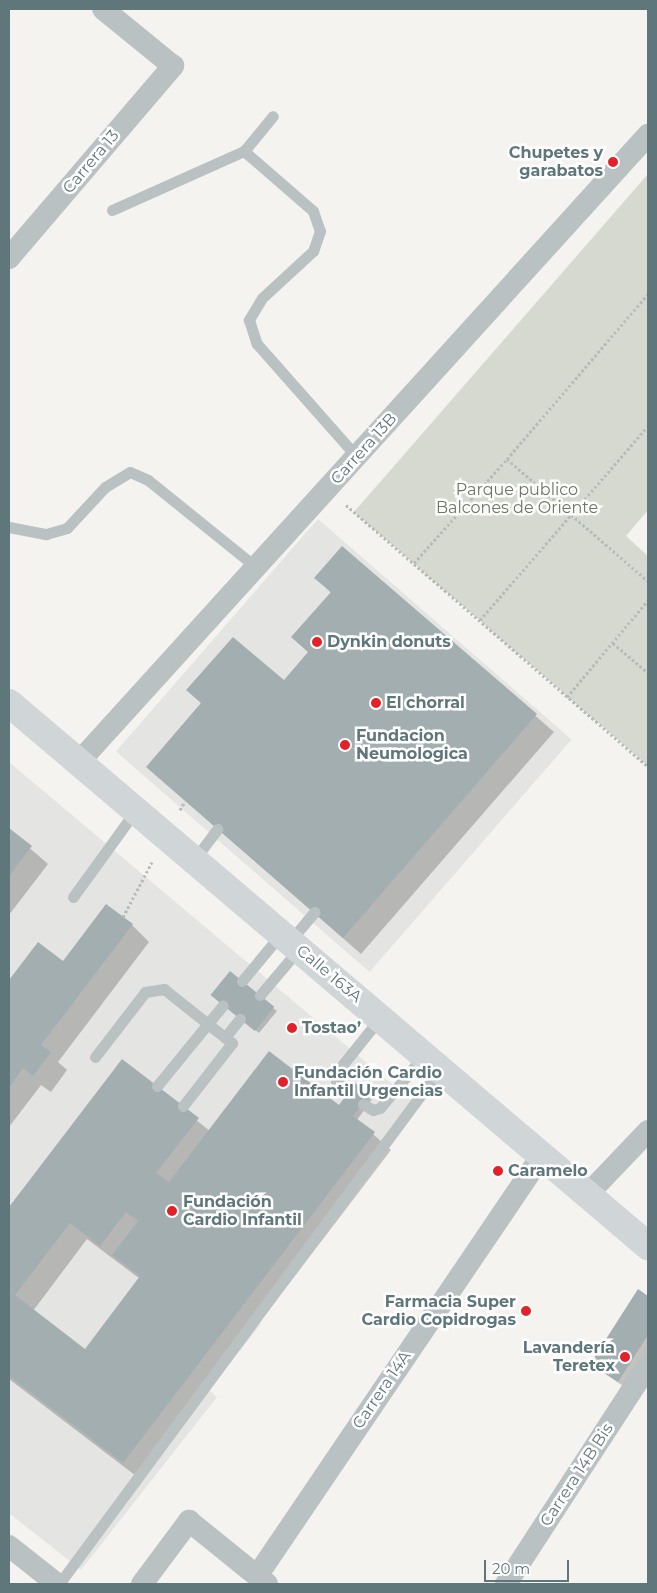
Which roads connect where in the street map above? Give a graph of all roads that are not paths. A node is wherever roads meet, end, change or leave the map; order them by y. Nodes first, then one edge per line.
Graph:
1 (103, 9) edge
2 (273, 116) dead end
3 (648, 135) edge
4 (244, 151) junction
5 (112, 210) dead end
6 (9, 258) edge
7 (356, 456) junction
8 (9, 527) edge
9 (256, 567) junction
10 (9, 703) edge
11 (78, 762) junction
12 (136, 810) junction
13 (217, 830) dead end
14 (194, 860) junction
15 (73, 897) dead end
16 (314, 912) dead end
17 (290, 941) junction
18 (242, 981) dead end
19 (260, 995) dead end
20 (222, 1005) dead end
21 (380, 1018) junction
22 (240, 1019) dead end
23 (208, 1023) junction
24 (226, 1036) junction
25 (95, 1057) dead end
26 (432, 1062) junction
27 (157, 1086) dead end
28 (348, 1092) dead end
29 (363, 1104) dead end
30 (183, 1106) dead end
31 (648, 1131) edge
32 (542, 1155) junction
33 (588, 1194) junction
34 (648, 1246) edge
35 (648, 1365) edge
36 (9, 1546) edge
37 (262, 1580) edge
38 (58, 1584) edge
39 (142, 1584) edge
40 (506, 1584) edge

1 - 6 street, Carrera 13
2 - 4 lane
3 - 7 street, Carrera 13B
4 - 5 lane
4 - 7 lane
7 - 9 street, Carrera 13B
8 - 9 lane
9 - 11 street, Carrera 13B
10 - 11 main road, Calle 163A
11 - 12 main road, Calle 163A
12 - 14 main road, Calle 163A
12 - 15 lane
13 - 14 lane
14 - 17 main road, Calle 163A
16 - 17 lane
17 - 18 lane
17 - 19 lane
17 - 21 main road, Calle 163A
20 - 23 lane
21 - 26 main road, Calle 163A
21 - 28 lane
22 - 24 lane
23 - 24 lane
23 - 25 lane
23 - 27 lane
24 - 30 lane
26 - 29 lane
26 - 32 main road, Calle 163A
26 - 38 lane
31 - 33 street
32 - 33 main road, Calle 163A
32 - 37 street, Carrera 14A
33 - 34 main road, Calle 163A
35 - 40 street, Carrera 14B Bis
36 - 38 street
37 - 39 street

